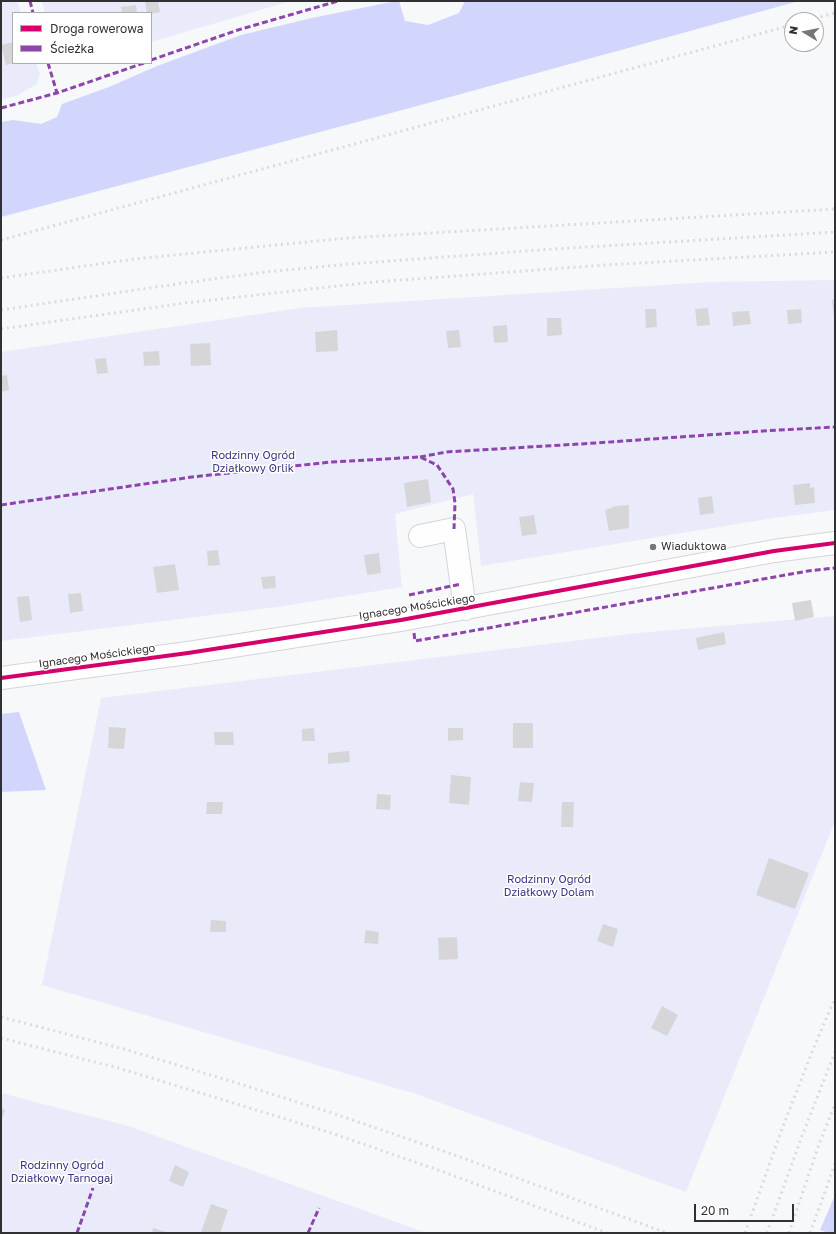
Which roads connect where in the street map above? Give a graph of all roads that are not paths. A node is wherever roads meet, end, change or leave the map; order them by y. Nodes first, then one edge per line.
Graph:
1 (420, 536) dead end
2 (835, 543) edge
3 (465, 609) junction
4 (1, 678) edge

1 - 3 street
2 - 3 street, Ignacego Mościckiego
3 - 4 street, Ignacego Mościckiego

